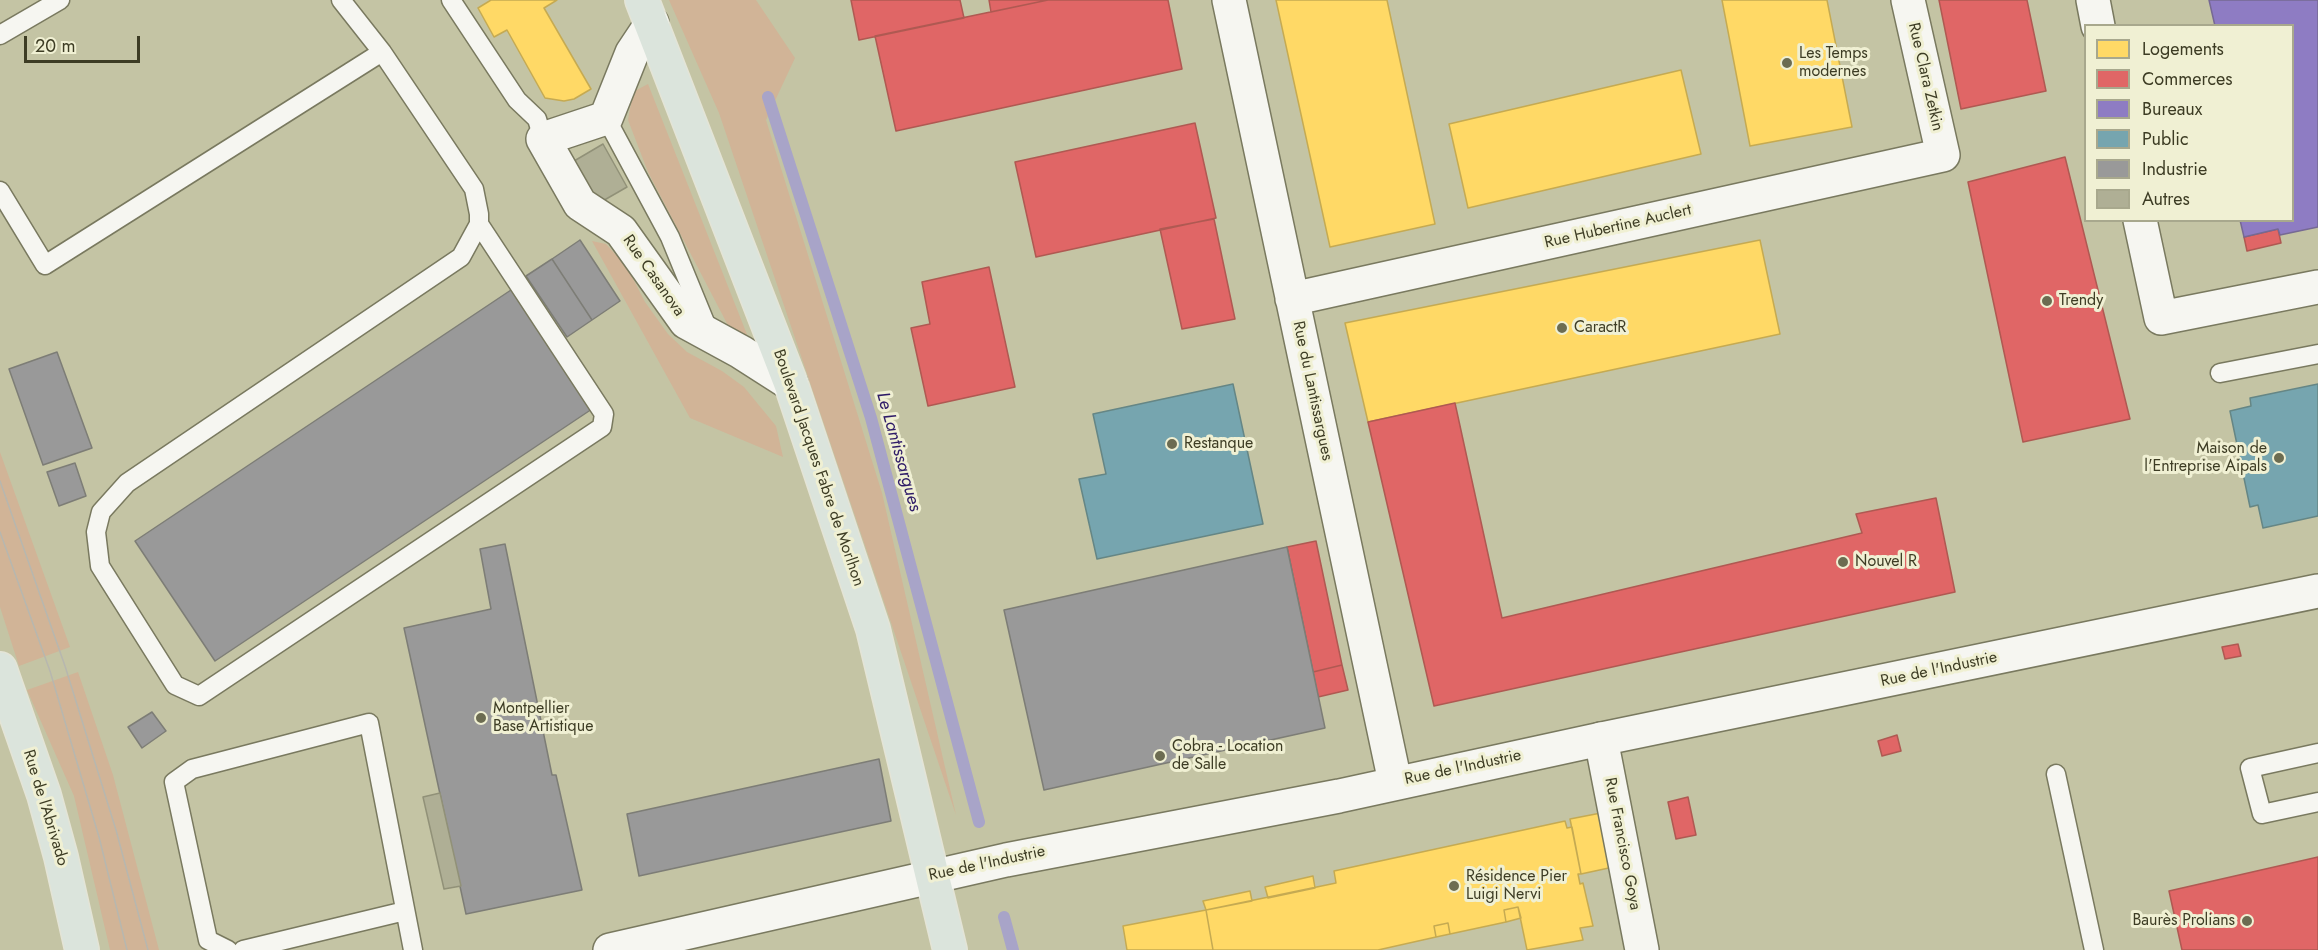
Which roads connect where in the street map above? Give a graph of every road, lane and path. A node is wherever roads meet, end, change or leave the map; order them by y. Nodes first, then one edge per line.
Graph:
1 (60, 0) edge
2 (341, 0) edge
3 (451, 0) edge
4 (1229, 0) edge
5 (1908, 0) edge
6 (2093, 0) edge
7 (647, 11) edge
8 (2098, 24) edge
9 (0, 35) edge
10 (382, 52) junction
11 (606, 118) junction
12 (543, 139) junction
13 (1943, 154) joint
14 (0, 190) edge
15 (2140, 222) edge
16 (479, 224) junction
17 (2318, 287) edge
18 (1292, 299) junction
19 (711, 336) junction
20 (2318, 354) edge
21 (2220, 373) dead end
22 (791, 384) junction
23 (2318, 591) edge
24 (0, 669) edge
25 (1601, 739) junction
26 (2318, 753) edge
27 (2056, 774) dead end
28 (1395, 782) junction
29 (2318, 802) edge
30 (932, 875) junction
31 (405, 911) junction
32 (82, 950) edge
33 (228, 950) edge
34 (243, 950) edge
35 (413, 950) edge
36 (610, 950) edge
37 (950, 950) edge
38 (1642, 950) edge
39 (2094, 950) edge

1 - 9 lane
2 - 10 lane
3 - 12 lane, Rue Casanova
4 - 18 street, Rue du Lantissargues
5 - 13 street, Rue Clara Zetkin
6 - 8 street
7 - 11 street
7 - 22 main road, Boulevard Jacques Fabre de Morlhon
10 - 14 lane
10 - 16 lane
11 - 12 street
11 - 19 lane
12 - 19 street, Rue Casanova
13 - 18 street, Rue Hubertine Auclert
15 - 17 street
16 - 16 lane
18 - 28 street, Rue du Lantissargues
19 - 22 street, Rue Casanova
20 - 21 lane
22 - 30 main road, Boulevard Jacques Fabre de Morlhon
23 - 25 street, Rue de l'Industrie
24 - 32 main road, Rue de l'Abrivado
25 - 28 street, Rue de l'Industrie
25 - 38 street, Rue Francisco Goya
26 - 29 lane
27 - 39 lane
28 - 30 street, Rue de l'Industrie
30 - 36 street, Rue de l'Industrie
30 - 37 main road, Boulevard Jacques Fabre de Morlhon
31 - 33 lane
31 - 34 lane
31 - 35 lane

